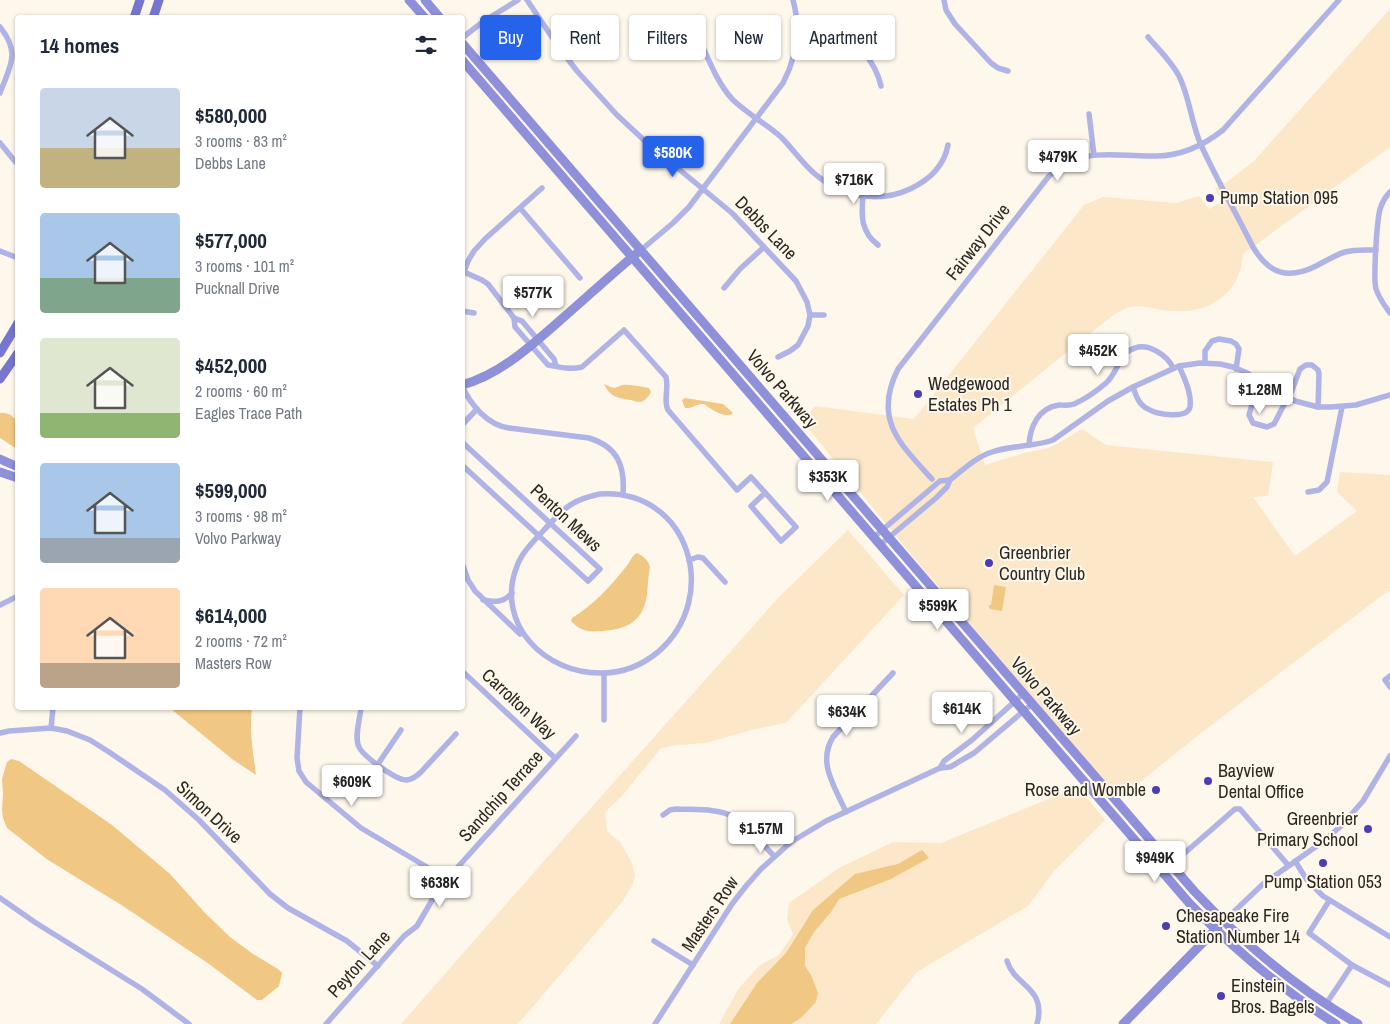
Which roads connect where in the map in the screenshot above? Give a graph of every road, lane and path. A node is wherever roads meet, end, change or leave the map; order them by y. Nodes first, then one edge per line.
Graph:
1 (140, 0) edge
2 (159, 0) edge
3 (409, 0) edge
4 (425, 0) edge
5 (518, 0) edge
6 (527, 0) edge
7 (793, 0) edge
8 (944, 0) edge
9 (1339, 0) edge
10 (135, 15) edge
11 (154, 15) edge
12 (422, 15) edge
13 (438, 15) edge
14 (797, 15) edge
15 (0, 27) edge
16 (465, 36) edge
17 (1148, 37) dead end
18 (465, 46) edge
19 (706, 52) edge
20 (792, 60) edge
21 (870, 60) edge
22 (465, 63) edge
23 (1008, 71) dead end
24 (881, 86) dead end
25 (0, 93) edge
26 (1089, 114) dead end
27 (756, 118) junction
28 (0, 143) edge
29 (1200, 144) junction
30 (948, 146) dead end
31 (1094, 155) junction
32 (15, 161) edge
33 (542, 188) dead end
34 (704, 188) junction
35 (1390, 192) edge
36 (863, 196) junction
37 (520, 208) junction
38 (878, 245) dead end
39 (764, 247) junction
40 (641, 250) junction
41 (1376, 250) junction
42 (0, 251) edge
43 (15, 257) edge
44 (632, 257) junction
45 (465, 271) edge
46 (465, 276) edge
47 (580, 278) dead end
48 (724, 288) dead end
49 (465, 312) edge
50 (1390, 312) edge
51 (474, 313) dead end
52 (810, 315) junction
53 (824, 315) dead end
54 (514, 318) junction
55 (15, 328) edge
56 (534, 342) junction
57 (0, 353) edge
58 (15, 357) edge
59 (778, 357) dead end
60 (1205, 363) junction
61 (556, 366) junction
62 (1176, 367) junction
63 (1236, 369) junction
64 (0, 379) edge
65 (1259, 380) junction
66 (465, 384) edge
67 (1133, 388) junction
68 (465, 391) edge
69 (1390, 395) edge
70 (1288, 397) junction
71 (1318, 407) junction
72 (1342, 407) junction
73 (477, 409) junction
74 (465, 422) edge
75 (465, 445) edge
76 (1029, 445) junction
77 (0, 459) edge
78 (15, 466) edge
79 (465, 468) edge
80 (0, 472) edge
81 (15, 477) edge
82 (932, 479) dead end
83 (950, 480) junction
84 (1308, 492) dead end
85 (765, 493) junction
86 (622, 494) junction
87 (550, 523) junction
88 (882, 530) junction
89 (539, 536) junction
90 (874, 537) junction
91 (889, 538) junction
92 (881, 544) junction
93 (689, 560) junction
94 (465, 571) edge
95 (725, 582) dead end
96 (512, 593) junction
97 (15, 598) edge
98 (483, 600) junction
99 (0, 605) edge
100 (525, 638) junction
101 (604, 673) junction
102 (893, 673) dead end
103 (465, 674) edge
104 (1390, 676) edge
105 (1390, 687) edge
106 (1023, 694) junction
107 (1015, 702) junction
108 (1032, 704) junction
109 (53, 710) edge
110 (300, 710) edge
111 (361, 710) edge
112 (1023, 711) junction
113 (604, 720) dead end
114 (51, 728) junction
115 (401, 730) dead end
116 (0, 734) edge
117 (456, 734) dead end
118 (576, 736) dead end
119 (1390, 756) edge
120 (555, 758) junction
121 (378, 764) junction
122 (940, 768) junction
123 (846, 812) junction
124 (663, 815) dead end
125 (774, 856) junction
126 (1295, 861) junction
127 (1171, 865) junction
128 (1288, 865) junction
129 (447, 879) junction
130 (0, 898) edge
131 (1329, 900) junction
132 (1223, 922) junction
133 (417, 926) joint
134 (1215, 930) junction
135 (1390, 937) edge
136 (654, 941) dead end
137 (1007, 961) dead end
138 (693, 965) junction
139 (1352, 965) junction
140 (378, 966) junction
141 (1390, 985) edge
142 (1326, 1004) junction
143 (189, 1024) edge
144 (326, 1024) edge
145 (655, 1024) edge
146 (1037, 1024) edge
147 (1123, 1024) edge
148 (1336, 1024) edge
149 (1358, 1024) edge

1 - 10 main road
2 - 11 main road
3 - 12 main road
4 - 13 main road
5 - 16 street
6 - 34 street, Debbs Lane
7 - 14 street
8 - 23 street
9 - 29 street, Fairway Drive
15 - 25 street
17 - 29 street
18 - 40 main road, Volvo Parkway
19 - 27 street
20 - 27 street
21 - 24 street
22 - 44 main road, Volvo Parkway
26 - 31 street
27 - 34 street
27 - 36 street
28 - 32 street
29 - 31 street, Fairway Drive
29 - 41 street
30 - 36 street
31 - 82 street, Fairway Drive
33 - 37 street
34 - 39 street, Debbs Lane
34 - 40 street
35 - 41 street
36 - 38 street
37 - 45 street
37 - 47 street
39 - 48 street
39 - 52 street, Debbs Lane
40 - 44 main road
40 - 88 main road, Volvo Parkway
41 - 50 street
42 - 43 street
44 - 56 main road
44 - 90 main road, Volvo Parkway
46 - 54 street
49 - 51 street
52 - 53 street
52 - 59 street
54 - 56 street
54 - 56 street
55 - 57 main road
56 - 61 street
56 - 61 street
56 - 66 main road
58 - 64 main road
60 - 62 street
60 - 63 street
60 - 63 street
61 - 85 street
62 - 67 street
62 - 67 street
62 - 76 street
63 - 65 street
65 - 70 street
65 - 70 street
67 - 76 street
68 - 73 street
69 - 72 street
70 - 71 street
70 - 71 street
71 - 72 street
72 - 84 street
73 - 74 street
73 - 86 street
75 - 87 street, Penton Mews
76 - 83 street
77 - 78 main road
79 - 89 street, Penton Mews
80 - 81 main road
83 - 88 street
83 - 91 street
85 - 85 street
86 - 87 street
86 - 93 street
87 - 89 street
87 - 89 street, Penton Mews
88 - 90 street
88 - 91 main road, Volvo Parkway
89 - 96 street
90 - 92 main road, Volvo Parkway
91 - 92 street
91 - 106 main road, Volvo Parkway
92 - 107 main road, Volvo Parkway
93 - 95 street
93 - 101 street
94 - 98 street
96 - 98 street
96 - 100 street
97 - 99 street
98 - 100 street
100 - 101 street
101 - 113 street
102 - 123 street
103 - 120 street, Carrolton Way
104 - 105 street
106 - 107 street, Masters Row
106 - 108 main road, Volvo Parkway
107 - 112 main road, Volvo Parkway
107 - 122 street, Masters Row
108 - 112 street, Masters Row
108 - 127 main road, Volvo Parkway
109 - 114 street
110 - 129 street
111 - 121 street
112 - 122 street, Masters Row
112 - 134 main road, Volvo Parkway
114 - 116 street, Simon Drive
114 - 140 street, Simon Drive
115 - 121 street
117 - 121 street
118 - 120 street, Sandchip Terrace
119 - 126 street
120 - 129 street, Sandchip Terrace
122 - 123 street, Masters Row
123 - 125 street, Masters Row
124 - 125 street
125 - 138 street, Masters Row
126 - 128 street
126 - 131 street
127 - 128 street
127 - 132 main road, Volvo Parkway
128 - 132 street
129 - 133 street, Sandchip Terrace
130 - 143 street
131 - 135 street
131 - 139 street
132 - 134 main road
132 - 142 main road, Volvo Parkway
133 - 140 street, Peyton Lane
134 - 147 main road
134 - 148 main road, Volvo Parkway
136 - 138 street
137 - 146 street
138 - 145 street, Masters Row
139 - 141 street
139 - 142 street
140 - 144 street, Peyton Lane
142 - 149 main road, Volvo Parkway

